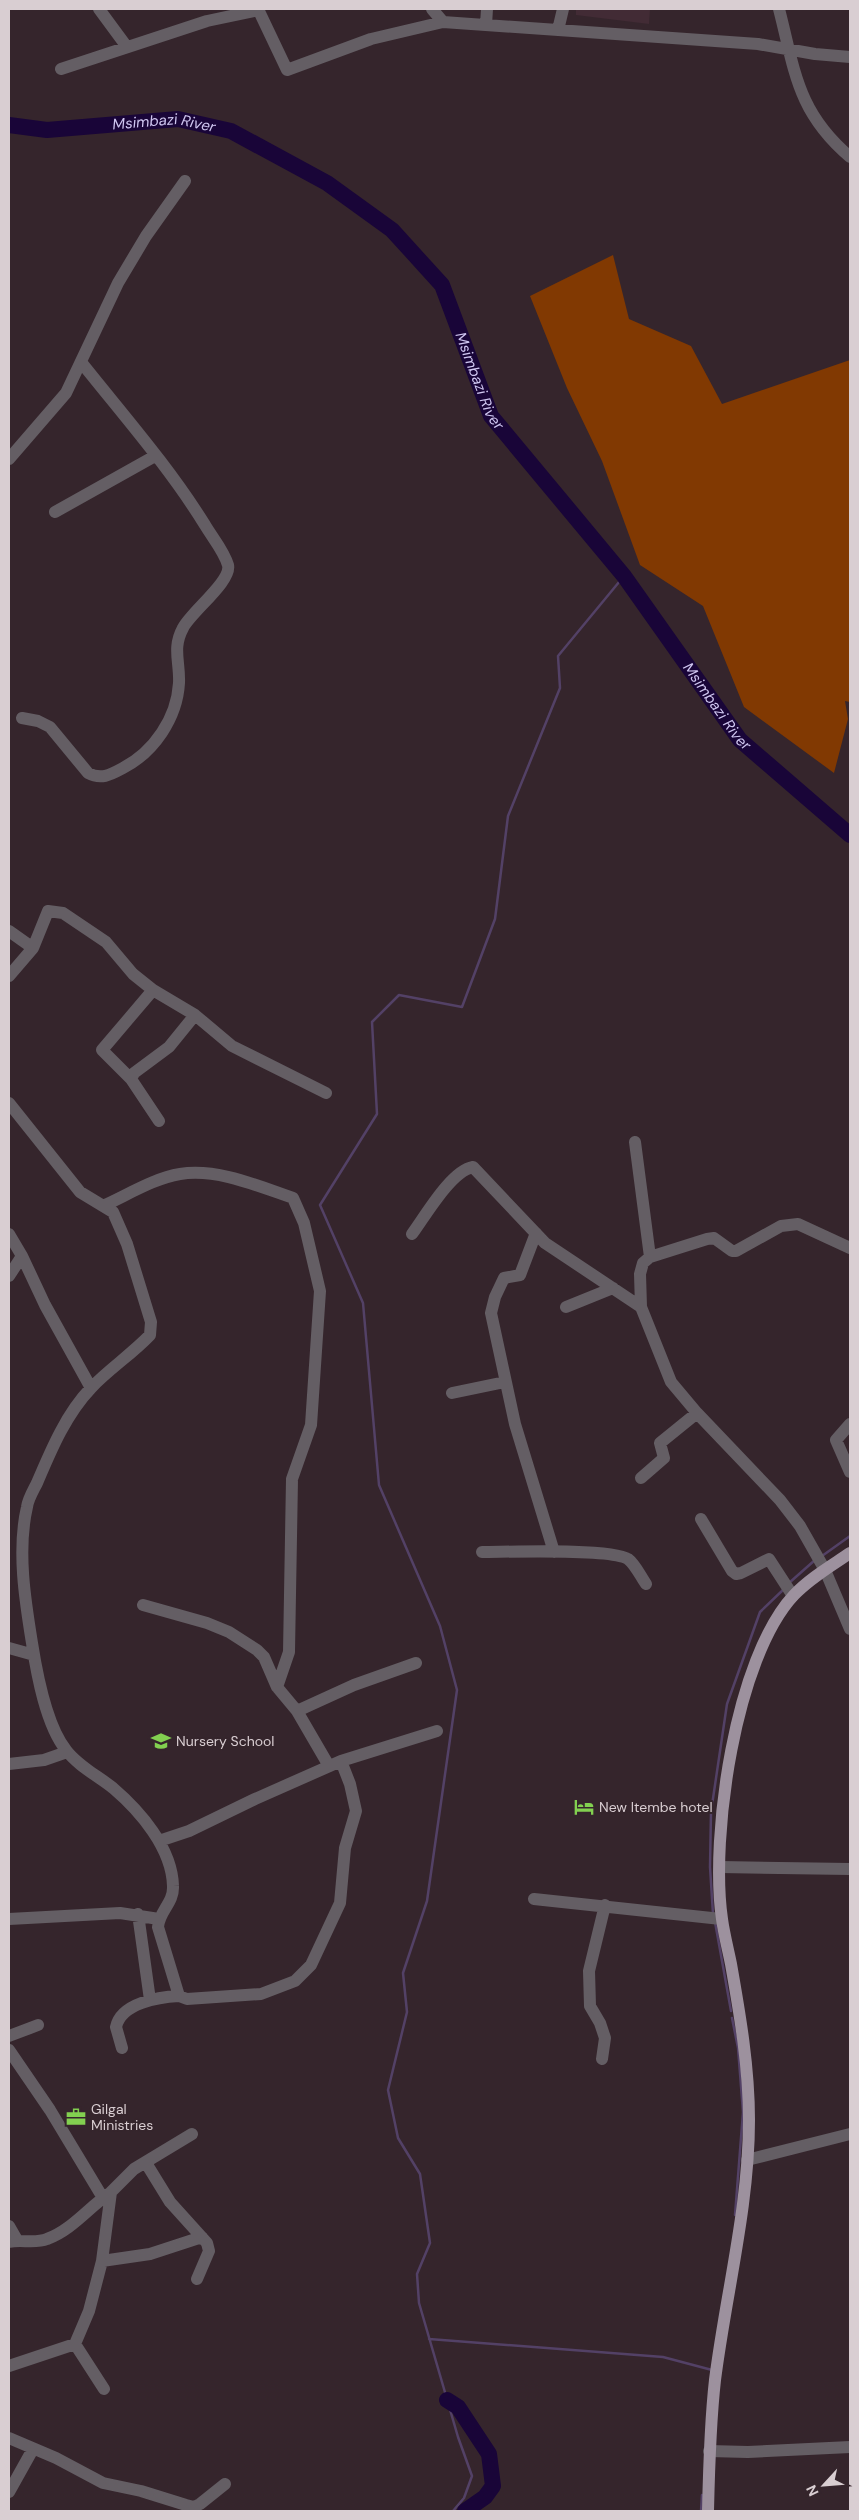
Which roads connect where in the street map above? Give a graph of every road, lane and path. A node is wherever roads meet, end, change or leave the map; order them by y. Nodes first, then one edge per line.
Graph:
1 (98, 9) edge
2 (258, 9) edge
3 (432, 9) edge
4 (487, 9) edge
5 (563, 9) edge
6 (779, 9) edge
7 (443, 22) junction
8 (486, 24) junction
9 (558, 30) junction
10 (127, 47) junction
11 (788, 49) junction
12 (850, 57) edge
13 (61, 69) dead end
14 (850, 157) edge
15 (185, 181) dead end
16 (81, 362) junction
17 (155, 456) junction
18 (9, 459) edge
19 (55, 512) dead end
20 (22, 718) dead end
21 (9, 931) edge
22 (33, 948) junction
23 (9, 976) edge
24 (153, 990) junction
25 (195, 1015) junction
26 (131, 1079) junction
27 (326, 1093) dead end
28 (9, 1103) edge
29 (159, 1121) dead end
30 (635, 1142) dead end
31 (105, 1205) junction
32 (536, 1233) junction
33 (9, 1234) edge
34 (412, 1234) dead end
35 (850, 1248) edge
36 (22, 1256) junction
37 (650, 1257) junction
38 (9, 1276) edge
39 (613, 1288) junction
40 (566, 1307) dead end
41 (641, 1307) junction
42 (505, 1382) junction
43 (91, 1388) junction
44 (452, 1393) dead end
45 (697, 1413) junction
46 (850, 1424) edge
47 (850, 1472) edge
48 (641, 1478) dead end
49 (701, 1519) dead end
50 (482, 1552) dead end
51 (554, 1552) junction
52 (850, 1553) edge
53 (825, 1570) junction
54 (646, 1584) dead end
55 (793, 1596) junction
56 (144, 1605) dead end
57 (850, 1629) edge
58 (9, 1648) edge
59 (34, 1655) junction
60 (416, 1662) dead end
61 (277, 1687) junction
62 (297, 1711) junction
63 (437, 1731) dead end
64 (67, 1752) junction
65 (9, 1764) edge
66 (335, 1764) junction
67 (159, 1841) junction
68 (720, 1866) junction
69 (850, 1868) edge
70 (534, 1899) dead end
71 (605, 1905) junction
72 (138, 1914) junction
73 (159, 1919) junction
74 (722, 1919) junction
75 (9, 1920) edge
76 (179, 1996) junction
77 (150, 2000) junction
78 (38, 2025) dead end
79 (9, 2036) edge
80 (122, 2048) dead end
81 (9, 2050) edge
82 (602, 2059) dead end
83 (192, 2134) dead end
84 (850, 2134) edge
85 (747, 2160) junction
86 (146, 2163) junction
87 (107, 2195) junction
88 (9, 2226) edge
89 (202, 2237) junction
90 (13, 2241) edge
91 (102, 2261) junction
92 (197, 2278) dead end
93 (75, 2344) junction
94 (9, 2366) edge
95 (104, 2389) dead end
96 (9, 2438) edge
97 (850, 2447) edge
98 (33, 2449) junction
99 (709, 2451) junction
100 (225, 2484) dead end
101 (9, 2492) edge
102 (708, 2511) edge

1 - 10 street
2 - 7 street
2 - 10 street
3 - 7 street
4 - 8 street
5 - 9 street
6 - 11 street
7 - 8 street
8 - 9 street
9 - 11 street
10 - 13 street
11 - 12 street
11 - 14 street
15 - 16 street
16 - 17 street
16 - 18 street
17 - 19 street
17 - 20 street
21 - 22 street
22 - 23 street
22 - 24 street
24 - 25 street
24 - 26 street
25 - 26 street
25 - 27 street
26 - 29 street
28 - 31 street
30 - 37 street
31 - 43 street
31 - 61 street
32 - 34 street
32 - 39 street
32 - 42 street
33 - 36 street
35 - 37 street
36 - 38 street
36 - 43 street
37 - 41 street
39 - 40 street
39 - 41 street
41 - 45 street
42 - 44 street
42 - 51 street
43 - 59 street
45 - 48 street
45 - 53 street
46 - 47 street
49 - 55 street
50 - 51 street
51 - 54 street
52 - 53 main road
53 - 55 main road
53 - 57 street
55 - 68 main road
56 - 61 street
58 - 59 street
59 - 64 street
60 - 62 street
61 - 62 street
62 - 66 street
63 - 66 street
64 - 65 street
64 - 67 street
66 - 67 street
66 - 76 street
67 - 73 street
68 - 69 street
68 - 74 main road
70 - 71 street
71 - 74 street
71 - 82 street
72 - 73 street
72 - 75 street
72 - 77 street
73 - 76 street
74 - 85 main road
76 - 77 street
77 - 80 street
78 - 79 street
81 - 87 street
83 - 86 street
84 - 85 street
85 - 99 main road
86 - 87 street
86 - 89 street
87 - 90 street
87 - 91 street
88 - 90 street
89 - 91 street
89 - 92 street
91 - 93 street
93 - 94 street
93 - 95 street
96 - 98 street
97 - 99 street
98 - 100 street
98 - 101 street
99 - 102 main road

